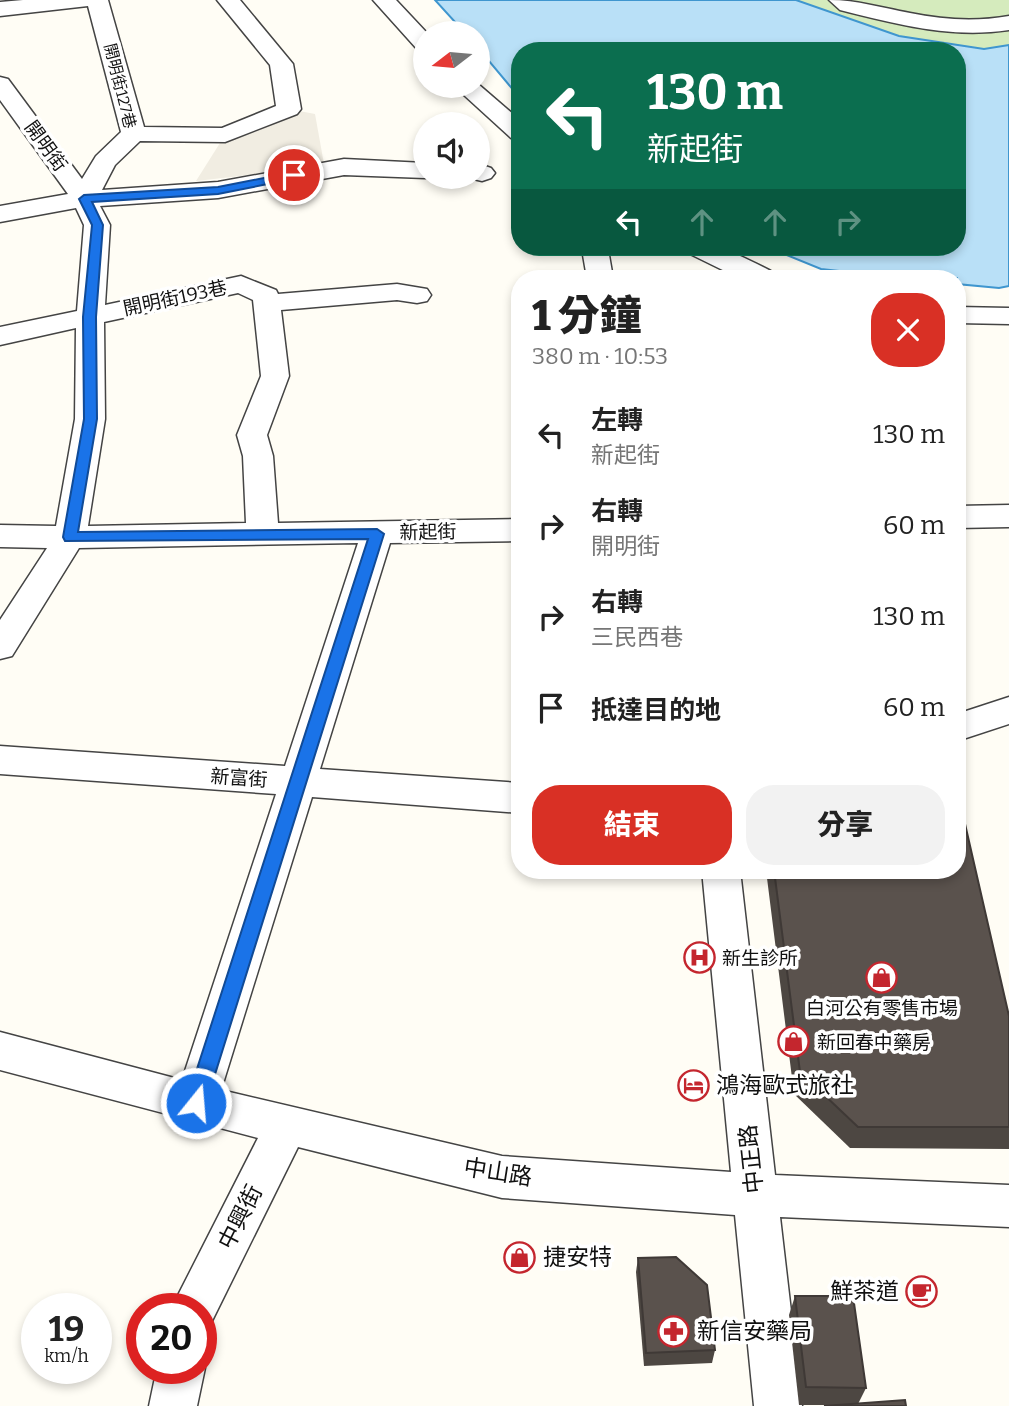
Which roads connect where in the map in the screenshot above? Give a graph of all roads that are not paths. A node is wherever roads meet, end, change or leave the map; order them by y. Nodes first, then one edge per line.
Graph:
1 (85, 0) edge
2 (97, 0) edge
3 (228, 0) edge
4 (384, 0) edge
5 (840, 0) edge
6 (0, 9) edge
7 (1009, 23) edge
8 (413, 31) edge
9 (0, 84) edge
10 (480, 98) edge
11 (0, 117) edge
12 (511, 125) edge
13 (30, 126) junction
14 (134, 134) junction
15 (413, 169) edge
16 (84, 199) junction
17 (0, 214) edge
18 (715, 256) edge
19 (744, 270) edge
20 (417, 295) dead end
21 (267, 303) junction
22 (966, 315) edge
23 (1009, 316) edge
24 (90, 317) junction
25 (0, 336) edge
26 (1009, 516) edge
27 (966, 517) edge
28 (511, 530) edge
29 (263, 534) junction
30 (377, 534) junction
31 (0, 536) edge
32 (70, 537) junction
33 (0, 647) edge
34 (1009, 710) edge
35 (966, 725) edge
36 (0, 760) edge
37 (298, 782) junction
38 (511, 797) edge
39 (722, 879) edge
40 (0, 1051) edge
41 (196, 1103) junction
42 (287, 1124) junction
43 (755, 1195) junction
44 (1009, 1206) edge
45 (202, 1293) edge
46 (178, 1384) edge
47 (173, 1406) edge
48 (778, 1406) edge

1 - 6 street
2 - 14 street, 開明街127巷
3 - 14 street
4 - 8 street
5 - 7 street
9 - 13 street, 開明街
10 - 12 street
11 - 13 street
13 - 16 street, 開明街
14 - 16 street, 開明街127巷
15 - 16 street
16 - 17 street
16 - 24 street, 開明街
18 - 19 street
20 - 21 street
21 - 24 street, 開明街193巷
21 - 29 street
22 - 23 street
24 - 25 street, 開明街193巷
24 - 32 street, 開明街
26 - 27 street
28 - 30 street, 新起街
29 - 30 street, 新起街
29 - 32 street, 新起街
30 - 37 street
31 - 32 street, 新起街
32 - 33 street, 開明街
34 - 35 street
36 - 37 street, 新富街
37 - 38 street, 新富街
37 - 41 street
39 - 43 street, 中正路
40 - 41 street, 中山路
41 - 42 street, 中山路
42 - 43 street, 中山路
42 - 45 street, 中興街
43 - 44 street, 中山路
43 - 48 street, 中正路
46 - 47 street

